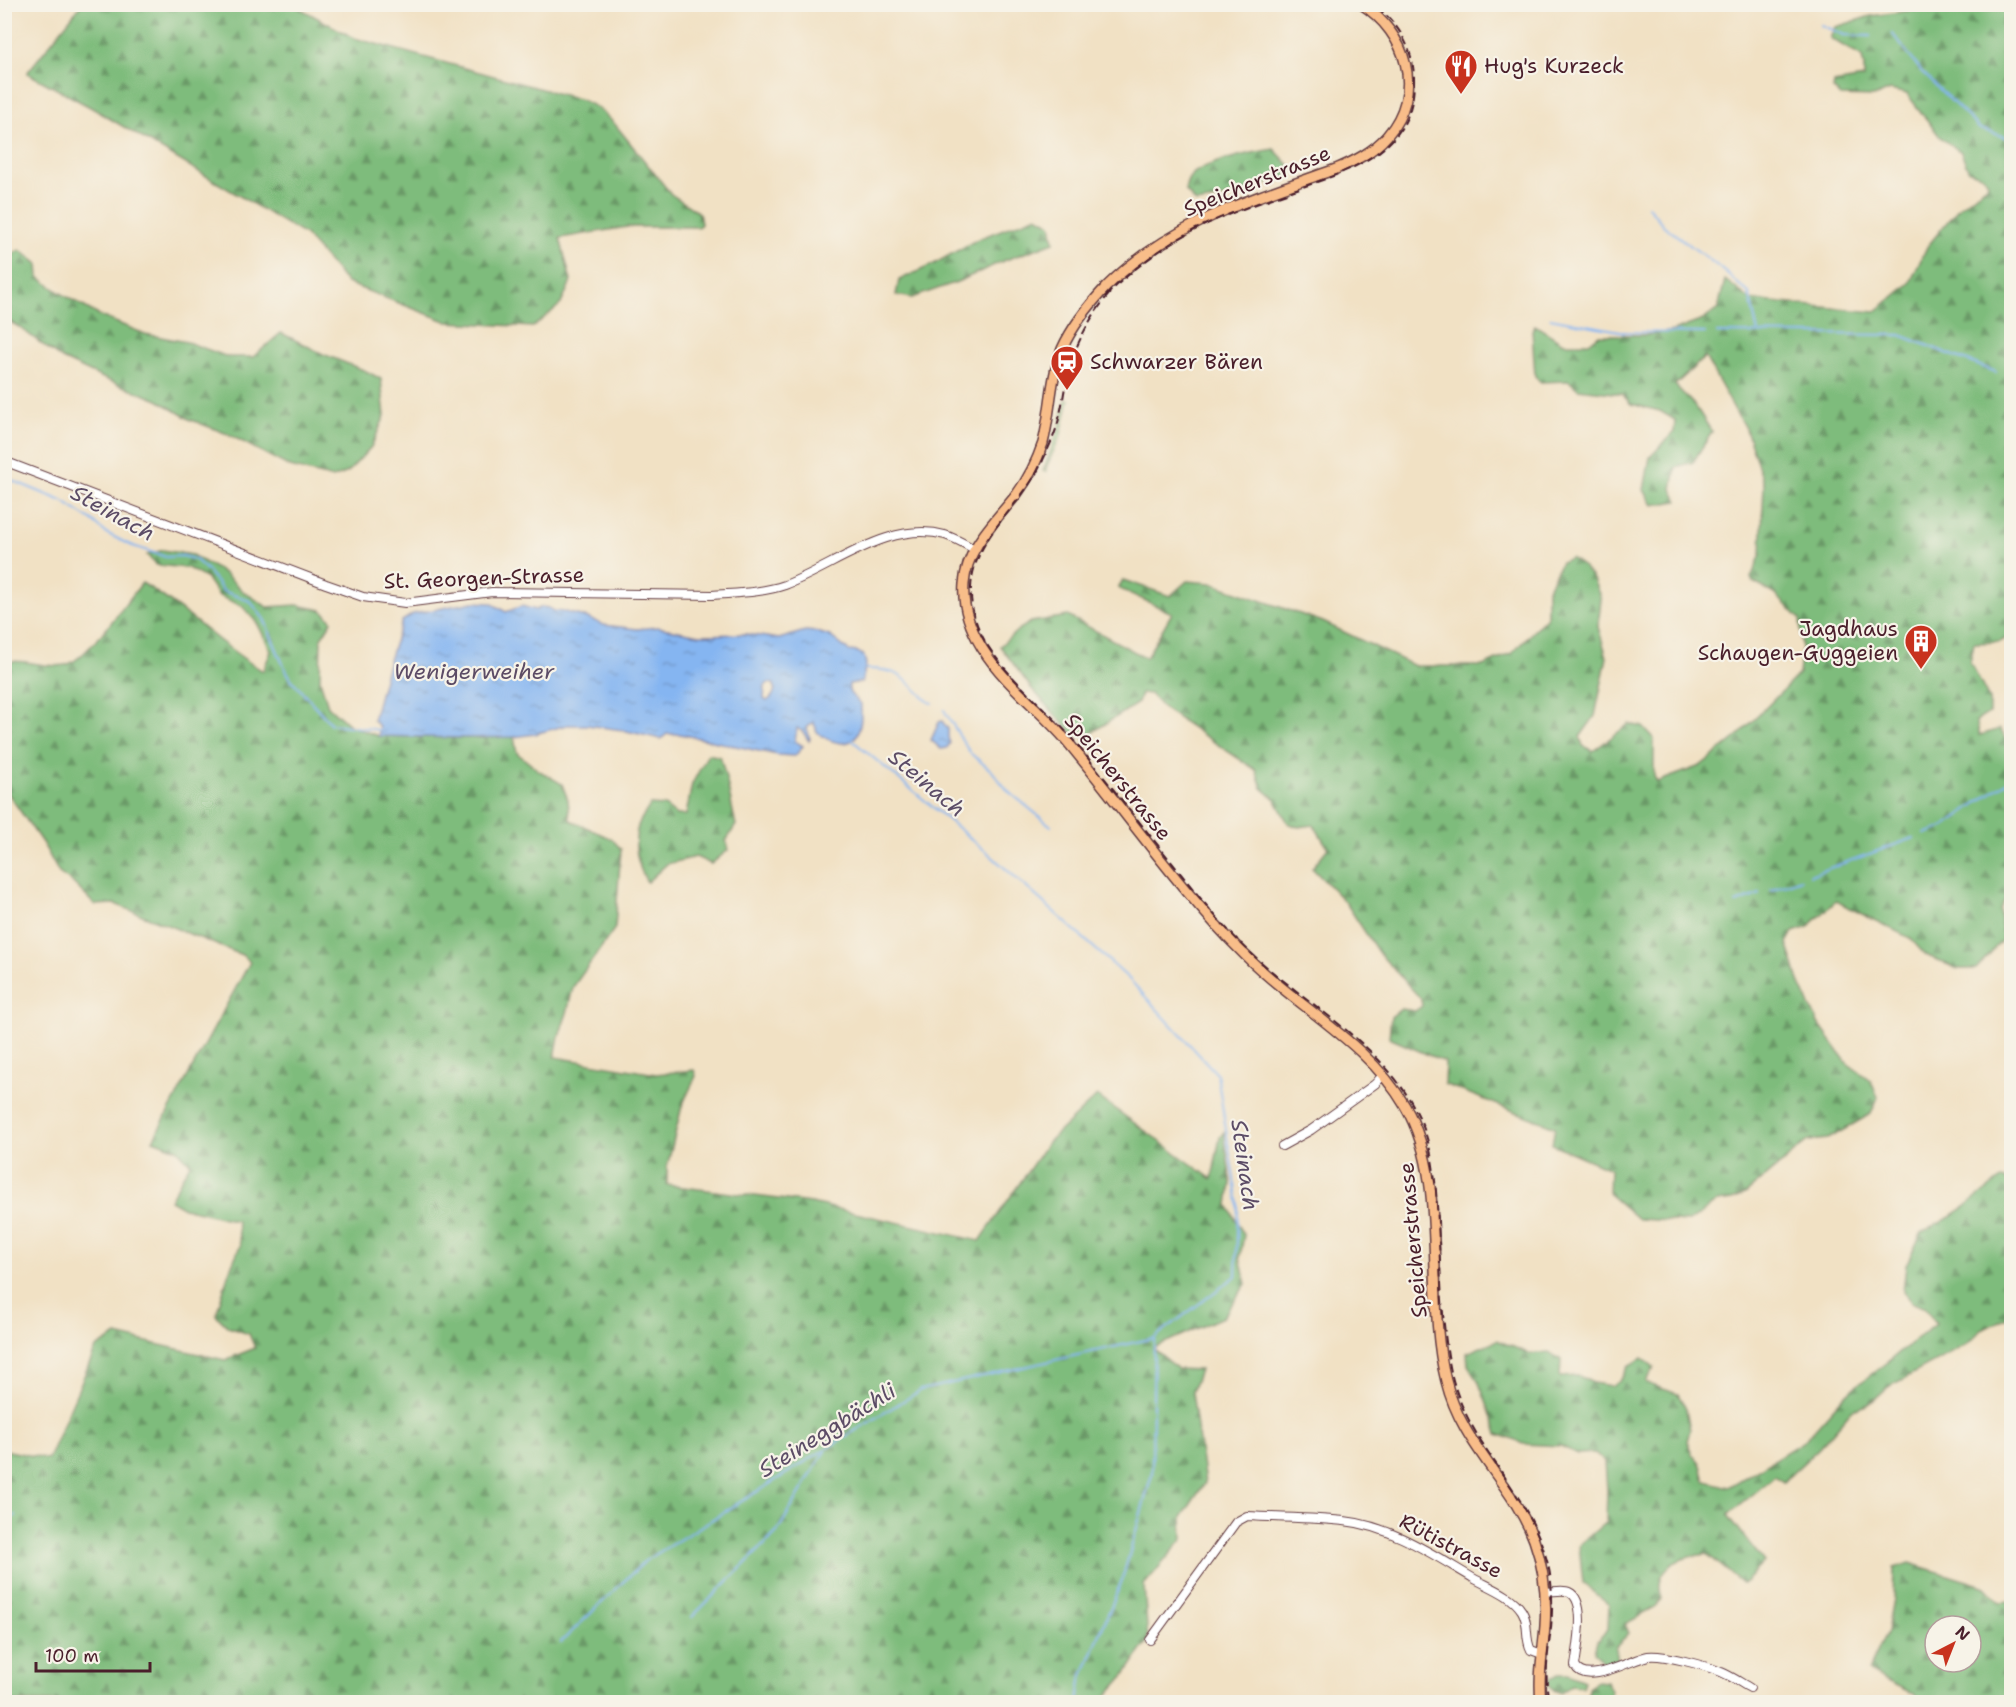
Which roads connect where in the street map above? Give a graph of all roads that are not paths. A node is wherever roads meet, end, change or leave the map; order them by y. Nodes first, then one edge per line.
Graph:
1 (1361, 4) edge
2 (4, 461) edge
3 (975, 549) junction
4 (1383, 1075) junction
5 (1282, 1146) dead end
6 (1545, 1592) junction
7 (1150, 1640) dead end
8 (1542, 1654) junction
9 (1750, 1688) dead end
10 (1541, 1702) edge

1 - 3 main road, Speicherstrasse
2 - 3 street, St. Georgen-Strasse
3 - 4 main road, Speicherstrasse
4 - 5 street
4 - 6 main road, Speicherstrasse
6 - 8 main road, Speicherstrasse
6 - 9 street
7 - 8 street, Rütistrasse
8 - 10 main road, Speicherstrasse

